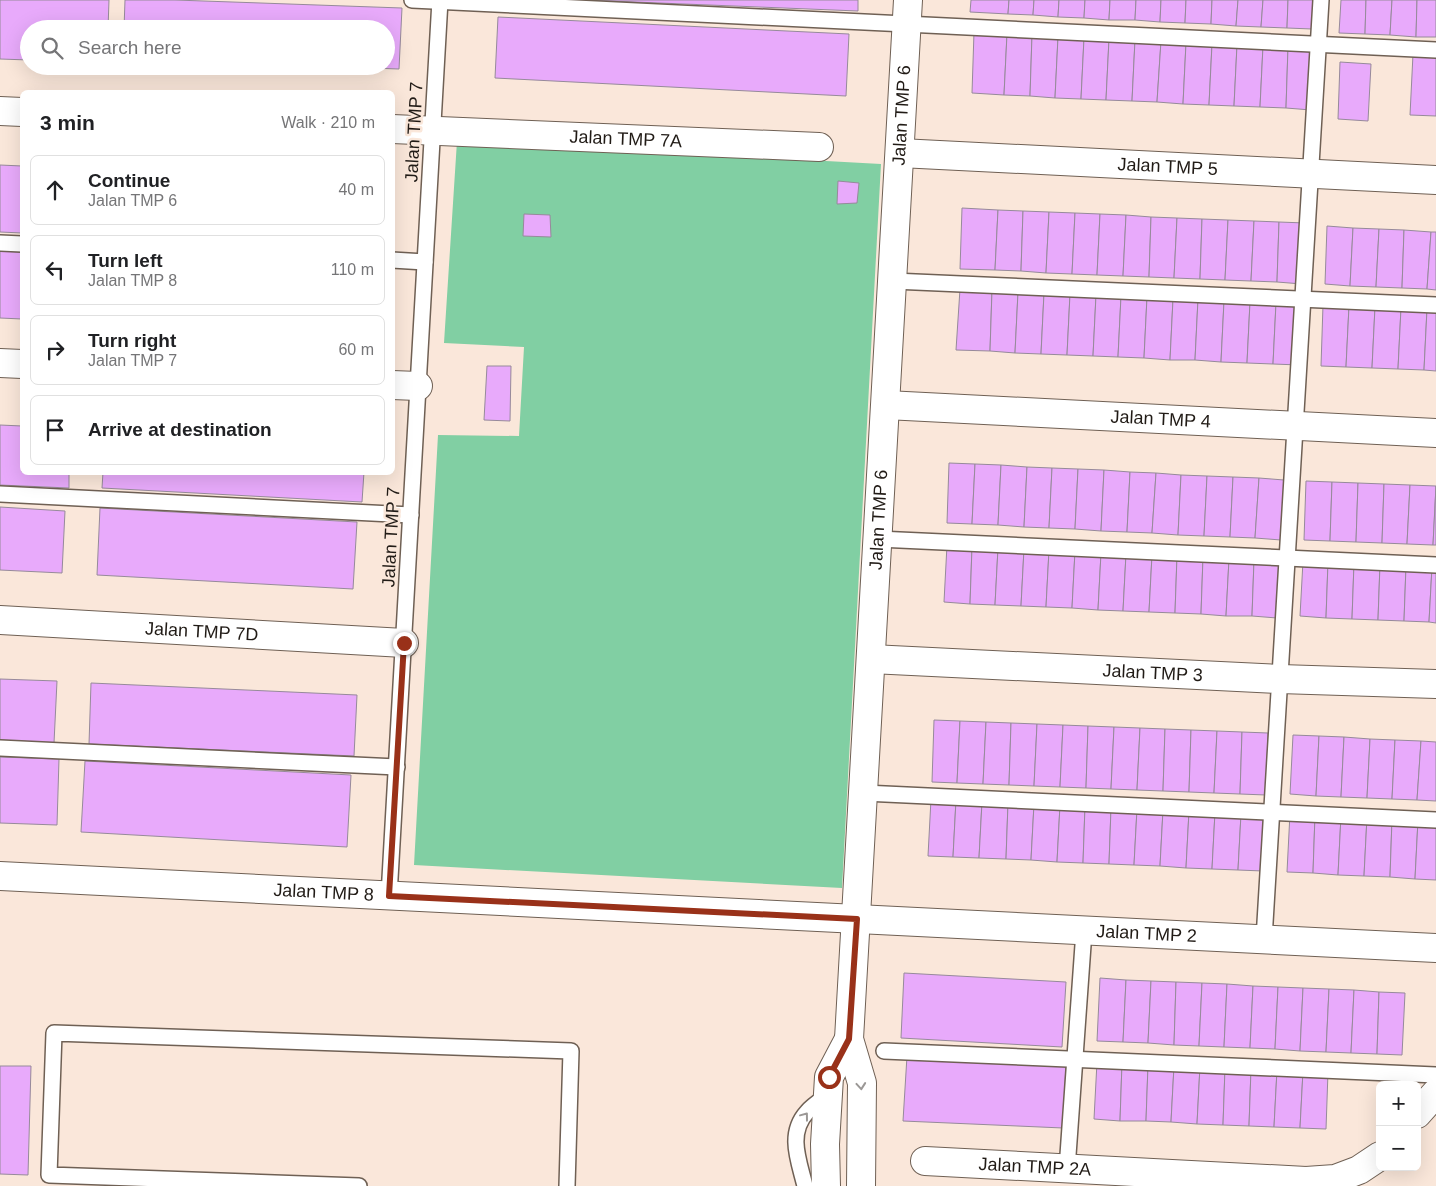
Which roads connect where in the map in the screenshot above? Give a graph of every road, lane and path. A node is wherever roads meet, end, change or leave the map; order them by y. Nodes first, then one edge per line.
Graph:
1 (412, 0) edge
2 (1321, 0) edge
3 (440, 1) edge
4 (907, 12) edge
5 (1318, 44) junction
6 (1436, 50) edge
7 (0, 111) edge
8 (20, 112) edge
9 (395, 129) edge
10 (433, 131) junction
11 (819, 148) dead end
12 (900, 153) junction
13 (1310, 173) junction
14 (1436, 180) edge
15 (0, 243) edge
16 (20, 244) edge
17 (395, 260) edge
18 (425, 262) junction
19 (893, 281) junction
20 (1303, 299) junction
21 (1436, 305) edge
22 (0, 363) edge
23 (20, 364) edge
24 (405, 386) edge
25 (886, 405) junction
26 (1295, 426) junction
27 (1436, 433) edge
28 (0, 494) edge
29 (411, 515) junction
30 (878, 539) junction
31 (1287, 558) junction
32 (1436, 565) edge
33 (0, 620) edge
34 (404, 643) junction
35 (871, 659) junction
36 (1280, 679) junction
37 (1436, 684) edge
38 (0, 748) edge
39 (397, 767) junction
40 (864, 793) junction
41 (1272, 812) junction
42 (1436, 820) edge
43 (0, 876) edge
44 (389, 896) junction
45 (857, 919) junction
46 (1084, 931) junction
47 (1264, 939) junction
48 (1436, 948) edge
49 (849, 1039) junction
50 (884, 1051) dead end
51 (1075, 1059) junction
52 (1436, 1076) edge
53 (1436, 1093) edge
54 (828, 1095) junction
55 (1421, 1110) edge
56 (1376, 1159) edge
57 (925, 1161) dead end
58 (1067, 1169) junction
59 (358, 1186) edge
60 (567, 1186) edge
61 (805, 1186) edge
62 (826, 1186) edge
63 (861, 1186) edge

1 - 3 lane
2 - 5 lane
3 - 4 lane
3 - 10 lane, Jalan TMP 7
4 - 5 lane
4 - 12 street, Jalan TMP 6
5 - 6 lane
5 - 13 lane
7 - 8 street
9 - 10 street, Jalan TMP 7A
10 - 11 street, Jalan TMP 7A
10 - 18 lane, Jalan TMP 7
12 - 13 street, Jalan TMP 5
12 - 19 street, Jalan TMP 6
13 - 14 street, Jalan TMP 5
13 - 20 lane
15 - 16 lane
17 - 18 lane
18 - 24 lane, Jalan TMP 7
19 - 20 lane
19 - 25 street, Jalan TMP 6
20 - 21 lane
20 - 26 lane
22 - 23 street
24 - 29 lane, Jalan TMP 7
25 - 26 street, Jalan TMP 4
25 - 30 street, Jalan TMP 6
26 - 27 street, Jalan TMP 4
26 - 31 lane
28 - 29 lane
29 - 34 lane, Jalan TMP 7
30 - 31 lane
30 - 35 street, Jalan TMP 6
31 - 32 lane
31 - 36 lane
33 - 34 street, Jalan TMP 7D
34 - 39 lane, Jalan TMP 7
35 - 36 street, Jalan TMP 3
35 - 40 street, Jalan TMP 6
36 - 37 street, Jalan TMP 3
36 - 41 lane
38 - 39 lane
39 - 44 lane, Jalan TMP 7
40 - 41 lane
40 - 45 street, Jalan TMP 6
41 - 42 lane
41 - 47 lane
43 - 44 street, Jalan TMP 8
44 - 45 street, Jalan TMP 8
45 - 46 street, Jalan TMP 2
45 - 49 street, Jalan TMP 6
46 - 47 street, Jalan TMP 2
46 - 51 lane
47 - 48 street, Jalan TMP 2
49 - 54 street, Jalan TMP 6
49 -> 63 street, Jalan TMP 6
50 - 51 lane
51 - 52 lane
51 - 58 lane
53 - 55 street
61 -> 54 lane
54 - 62 street, Jalan TMP 6
56 - 58 street, Jalan TMP 2A
57 - 58 street, Jalan TMP 2A
59 - 60 lane

